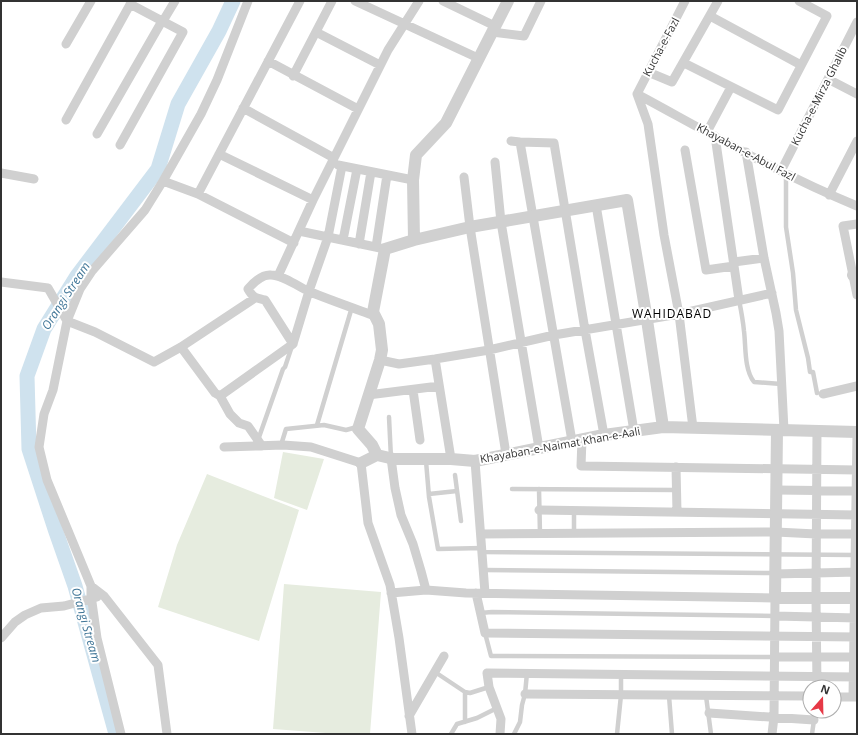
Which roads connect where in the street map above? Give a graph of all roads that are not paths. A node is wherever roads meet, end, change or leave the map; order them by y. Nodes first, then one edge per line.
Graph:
1 (91, 1) edge
2 (175, 1) edge
3 (248, 1) edge
4 (300, 1) edge
5 (332, 1) edge
6 (355, 1) edge
7 (419, 1) edge
8 (443, 1) edge
9 (508, 1) edge
10 (541, 1) edge
11 (685, 1) edge
12 (718, 1) edge
13 (799, 1) edge
14 (820, 1) edge
15 (131, 3) edge
16 (815, 9) junction
17 (710, 16) junction
18 (163, 21) junction
19 (857, 22) edge
20 (404, 24) junction
21 (493, 29) junction
22 (316, 32) junction
23 (66, 44) dead end
24 (478, 58) junction
25 (268, 61) junction
26 (684, 62) junction
27 (380, 65) junction
28 (801, 65) junction
29 (648, 72) junction
30 (293, 76) junction
31 (828, 79) junction
32 (731, 87) junction
33 (637, 94) junction
34 (857, 94) edge
35 (243, 108) junction
36 (358, 109) junction
37 (66, 120) dead end
38 (97, 134) dead end
39 (711, 134) junction
40 (857, 141) edge
41 (120, 145) dead end
42 (685, 150) dead end
43 (746, 152) junction
44 (219, 154) junction
45 (332, 161) junction
46 (495, 162) dead end
47 (342, 166) junction
48 (357, 169) junction
49 (371, 172) junction
50 (783, 172) junction
51 (1, 173) edge
52 (387, 175) junction
53 (464, 177) dead end
54 (34, 179) dead end
55 (413, 180) junction
56 (163, 182) junction
57 (198, 194) junction
58 (829, 195) junction
59 (313, 200) junction
60 (596, 205) junction
61 (857, 206) edge
62 (565, 210) junction
63 (533, 216) junction
64 (501, 222) junction
65 (857, 224) edge
66 (470, 228) junction
67 (300, 231) junction
68 (328, 237) junction
69 (343, 240) junction
70 (414, 240) junction
71 (294, 243) junction
72 (359, 244) junction
73 (380, 248) junction
74 (764, 258) junction
75 (734, 264) junction
76 (855, 274) edge
77 (278, 276) junction
78 (1, 282) edge
79 (309, 291) junction
80 (772, 293) junction
81 (857, 295) edge
82 (255, 298) junction
83 (739, 300) junction
84 (352, 307) junction
85 (679, 314) junction
86 (375, 316) junction
87 (647, 320) junction
88 (67, 321) junction
89 (616, 325) junction
90 (585, 330) junction
91 (554, 335) junction
92 (522, 342) junction
93 (293, 344) junction
94 (181, 347) junction
95 (489, 350) junction
96 (435, 359) junction
97 (380, 360) junction
98 (781, 384) junction
99 (439, 386) junction
100 (857, 386) edge
101 (413, 390) junction
102 (820, 393) joint
103 (368, 395) junction
104 (220, 396) junction
105 (389, 418) dead end
106 (317, 425) junction
107 (358, 426) junction
108 (663, 427) junction
109 (693, 428) junction
110 (780, 430) junction
111 (634, 431) junction
112 (817, 431) junction
113 (857, 433) edge
114 (604, 435) junction
115 (420, 440) dead end
116 (577, 440) junction
117 (260, 443) junction
118 (281, 445) junction
119 (224, 446) dead end
120 (539, 448) junction
121 (506, 454) junction
122 (377, 455) junction
123 (391, 458) junction
124 (426, 459) junction
125 (451, 459) junction
126 (475, 461) junction
127 (360, 463) junction
128 (676, 467) junction
129 (776, 469) junction
130 (817, 470) junction
131 (857, 470) edge
132 (455, 475) dead end
133 (512, 488) dead end
134 (539, 489) junction
135 (676, 490) junction
136 (776, 490) junction
137 (817, 490) junction
138 (457, 491) junction
139 (857, 491) edge
140 (429, 494) junction
141 (539, 510) junction
142 (574, 510) junction
143 (677, 512) junction
144 (776, 513) junction
145 (816, 514) junction
146 (856, 515) edge
147 (461, 521) dead end
148 (776, 532) junction
149 (482, 534) junction
150 (540, 534) junction
151 (574, 534) junction
152 (816, 534) junction
153 (856, 534) edge
154 (483, 550) junction
155 (776, 553) junction
156 (816, 554) junction
157 (856, 555) edge
158 (484, 570) junction
159 (856, 572) edge
160 (816, 573) junction
161 (775, 574) junction
162 (92, 586) junction
163 (426, 590) junction
164 (391, 593) junction
165 (481, 593) junction
166 (104, 596) junction
167 (91, 598) junction
168 (775, 598) junction
169 (816, 598) junction
170 (856, 598) edge
171 (480, 613) junction
172 (775, 616) junction
173 (816, 616) junction
174 (856, 618) edge
175 (485, 633) junction
176 (775, 636) junction
177 (816, 636) junction
178 (856, 637) edge
179 (1, 638) edge
180 (444, 656) dead end
181 (816, 656) junction
182 (775, 657) junction
183 (855, 657) edge
184 (435, 672) junction
185 (527, 673) junction
186 (621, 674) junction
187 (774, 676) junction
188 (817, 677) junction
189 (855, 677) edge
190 (488, 687) junction
191 (465, 692) junction
192 (525, 694) junction
193 (621, 695) junction
194 (669, 696) junction
195 (706, 696) junction
196 (774, 696) junction
197 (802, 696) edge
198 (842, 697) edge
199 (855, 697) edge
200 (497, 708) junction
201 (709, 713) junction
202 (409, 716) junction
203 (774, 717) junction
204 (814, 720) joint
205 (465, 722) junction
206 (121, 734) edge
207 (167, 734) edge
208 (412, 734) edge
209 (451, 734) edge
210 (500, 734) edge
211 (514, 734) edge
212 (617, 734) edge
213 (672, 734) edge
214 (711, 734) edge
215 (772, 734) edge
216 (812, 734) edge

1 - 23 street
2 - 18 street
3 - 56 street
4 - 25 street
5 - 22 street
6 - 20 street
7 - 20 street
8 - 21 street
9 - 21 street
10 - 21 street
11 - 29 street, Kucha-e-Fazl
12 - 17 street
13 - 16 street
14 - 16 street
15 - 18 street
15 - 37 street
16 - 28 street
17 - 26 street
17 - 28 street
18 - 38 street
18 - 41 street
19 - 31 street, Kucha-e-Mirza Ghalib
20 - 24 street
20 - 27 street
21 - 24 street
22 - 27 street
22 - 30 street
24 - 55 street
25 - 30 street
25 - 35 street
26 - 29 street
26 - 32 street
27 - 36 street
28 - 32 street
29 - 33 street, Kucha-e-Fazl
30 - 36 street
31 - 34 street
31 - 50 street, Kucha-e-Mirza Ghalib
32 - 39 street
33 - 39 street, Khayaban-e-Abul Fazl
33 - 85 street
35 - 44 street
35 - 45 street
36 - 45 street
39 - 43 street, Khayaban-e-Abul Fazl
39 - 75 street
40 - 58 street
42 - 75 street
43 - 50 street, Khayaban-e-Abul Fazl
43 - 74 street
44 - 57 street
44 - 59 street
45 - 47 street
45 - 59 street
46 - 64 street
47 - 48 street
47 - 68 street
48 - 49 street
48 - 69 street
49 - 52 street
49 - 72 street
50 - 58 street, Khayaban-e-Abul Fazl
50 - 102 lane
51 - 54 street
52 - 55 street
52 - 73 street
53 - 66 street
55 - 70 street
56 - 57 street
56 - 88 street
57 - 71 street
58 - 61 street, Khayaban-e-Abul Fazl
59 - 67 street
60 - 62 street
60 - 87 street
60 - 89 street
62 - 63 street
62 - 63 street
62 - 90 street
63 - 64 street
63 - 91 street
64 - 66 street
64 - 92 street
65 - 76 street
66 - 70 street
66 - 95 street
67 - 68 street
67 - 71 street
68 - 69 street
68 - 79 street
69 - 72 street
70 - 73 street
71 - 77 street
72 - 73 street
73 - 86 street
74 - 75 street
74 - 80 street
75 - 83 street
76 - 81 street
77 - 79 street
77 - 82 street
78 - 88 street
79 - 84 street
79 - 93 street
80 - 83 street
80 - 98 street
82 - 93 street
82 - 94 street
83 - 85 street
83 - 98 lane
84 - 86 street
84 - 106 lane
85 - 87 street
85 - 109 street
86 - 97 street
87 - 89 street
87 - 108 street
88 - 94 street
88 - 162 street
89 - 90 street
89 - 111 street
90 - 91 street
90 - 114 street
91 - 92 street
91 - 116 street
92 - 95 street
92 - 120 street
93 - 104 street
93 - 117 lane
94 - 104 street
95 - 96 street
95 - 121 street
96 - 97 street
96 - 99 street
97 - 103 street
98 - 110 street
99 - 101 street
99 - 125 street
100 - 102 street
101 - 103 street
101 - 115 street
103 - 107 street
104 - 117 street
105 - 123 lane
106 - 107 lane
106 - 118 lane
107 - 122 street
108 - 109 street, Khayaban-e-Naimat Khan-e-Aali
108 - 111 street, Khayaban-e-Naimat Khan-e-Aali
109 - 110 street, Khayaban-e-Naimat Khan-e-Aali
110 - 112 street, Khayaban-e-Naimat Khan-e-Aali
110 - 129 street
111 - 114 street, Khayaban-e-Naimat Khan-e-Aali
112 - 113 street, Khayaban-e-Naimat Khan-e-Aali
112 - 130 street
113 - 131 street
114 - 116 street, Khayaban-e-Naimat Khan-e-Aali
116 - 120 street, Khayaban-e-Naimat Khan-e-Aali
116 - 128 street
117 - 118 street
117 - 119 street
118 - 127 street
120 - 121 street, Khayaban-e-Naimat Khan-e-Aali
121 - 126 street, Khayaban-e-Naimat Khan-e-Aali
122 - 123 street, Khayaban-e-Naimat Khan-e-Aali
122 - 127 street
123 - 124 street, Khayaban-e-Naimat Khan-e-Aali
123 - 163 street
124 - 125 street, Khayaban-e-Naimat Khan-e-Aali
124 - 140 lane
125 - 126 street, Khayaban-e-Naimat Khan-e-Aali
126 - 149 street
127 - 164 street
128 - 129 street
128 - 135 street
129 - 130 street
129 - 136 street
130 - 131 street
130 - 137 street
131 - 139 street
132 - 138 lane
133 - 134 lane
134 - 135 lane
134 - 141 lane
135 - 143 street
136 - 137 street
136 - 144 street
137 - 139 street
137 - 145 street
138 - 140 lane
138 - 147 lane
139 - 146 street
140 - 154 lane
141 - 142 street
141 - 150 lane
142 - 143 street
142 - 151 lane
143 - 144 street
144 - 145 street
144 - 148 street
145 - 146 street
145 - 152 street
146 - 153 street
148 - 151 street
148 - 152 street
148 - 155 street
149 - 150 street
149 - 154 street
150 - 151 street
152 - 153 street
152 - 156 street
153 - 157 street
154 - 155 lane
154 - 158 street
155 - 156 lane
155 - 161 street
156 - 157 lane
156 - 160 street
157 - 159 street
158 - 161 lane
158 - 165 street
159 - 160 street
159 - 170 street
160 - 161 street
160 - 169 street
161 - 168 street
162 - 166 street
162 - 167 street
163 - 164 street
163 - 165 street
164 - 202 street
165 - 168 street
165 - 171 street
166 - 167 street
166 - 207 street
167 - 179 street
167 - 206 street
168 - 169 street
168 - 172 street
169 - 170 street
169 - 173 street
170 - 174 street
171 - 172 lane
171 - 175 street
172 - 173 street
172 - 176 street
173 - 174 street
173 - 177 street
174 - 178 street
175 - 176 street
175 - 182 lane
176 - 177 street
176 - 182 street
177 - 178 street
177 - 181 street
178 - 183 street
180 - 184 street
181 - 182 street
181 - 183 street
181 - 188 street
182 - 187 street
183 - 189 street
184 - 191 lane
184 - 202 street
185 - 186 street
185 - 190 street
185 - 192 lane
186 - 187 street
186 - 193 lane
187 - 188 street
187 - 196 street
188 - 189 street
189 - 199 street
190 - 191 lane
190 - 200 street
191 - 205 lane
192 - 193 street
192 - 211 lane
193 - 194 street
193 - 212 lane
194 - 195 street
194 - 213 lane
195 - 196 street
195 - 201 lane
196 - 197 street
196 - 203 street
198 - 199 street
200 - 205 lane
200 - 210 street
201 - 203 street
201 - 214 lane
202 - 208 street
203 - 204 street
203 - 215 street
204 - 216 lane
205 - 209 lane

